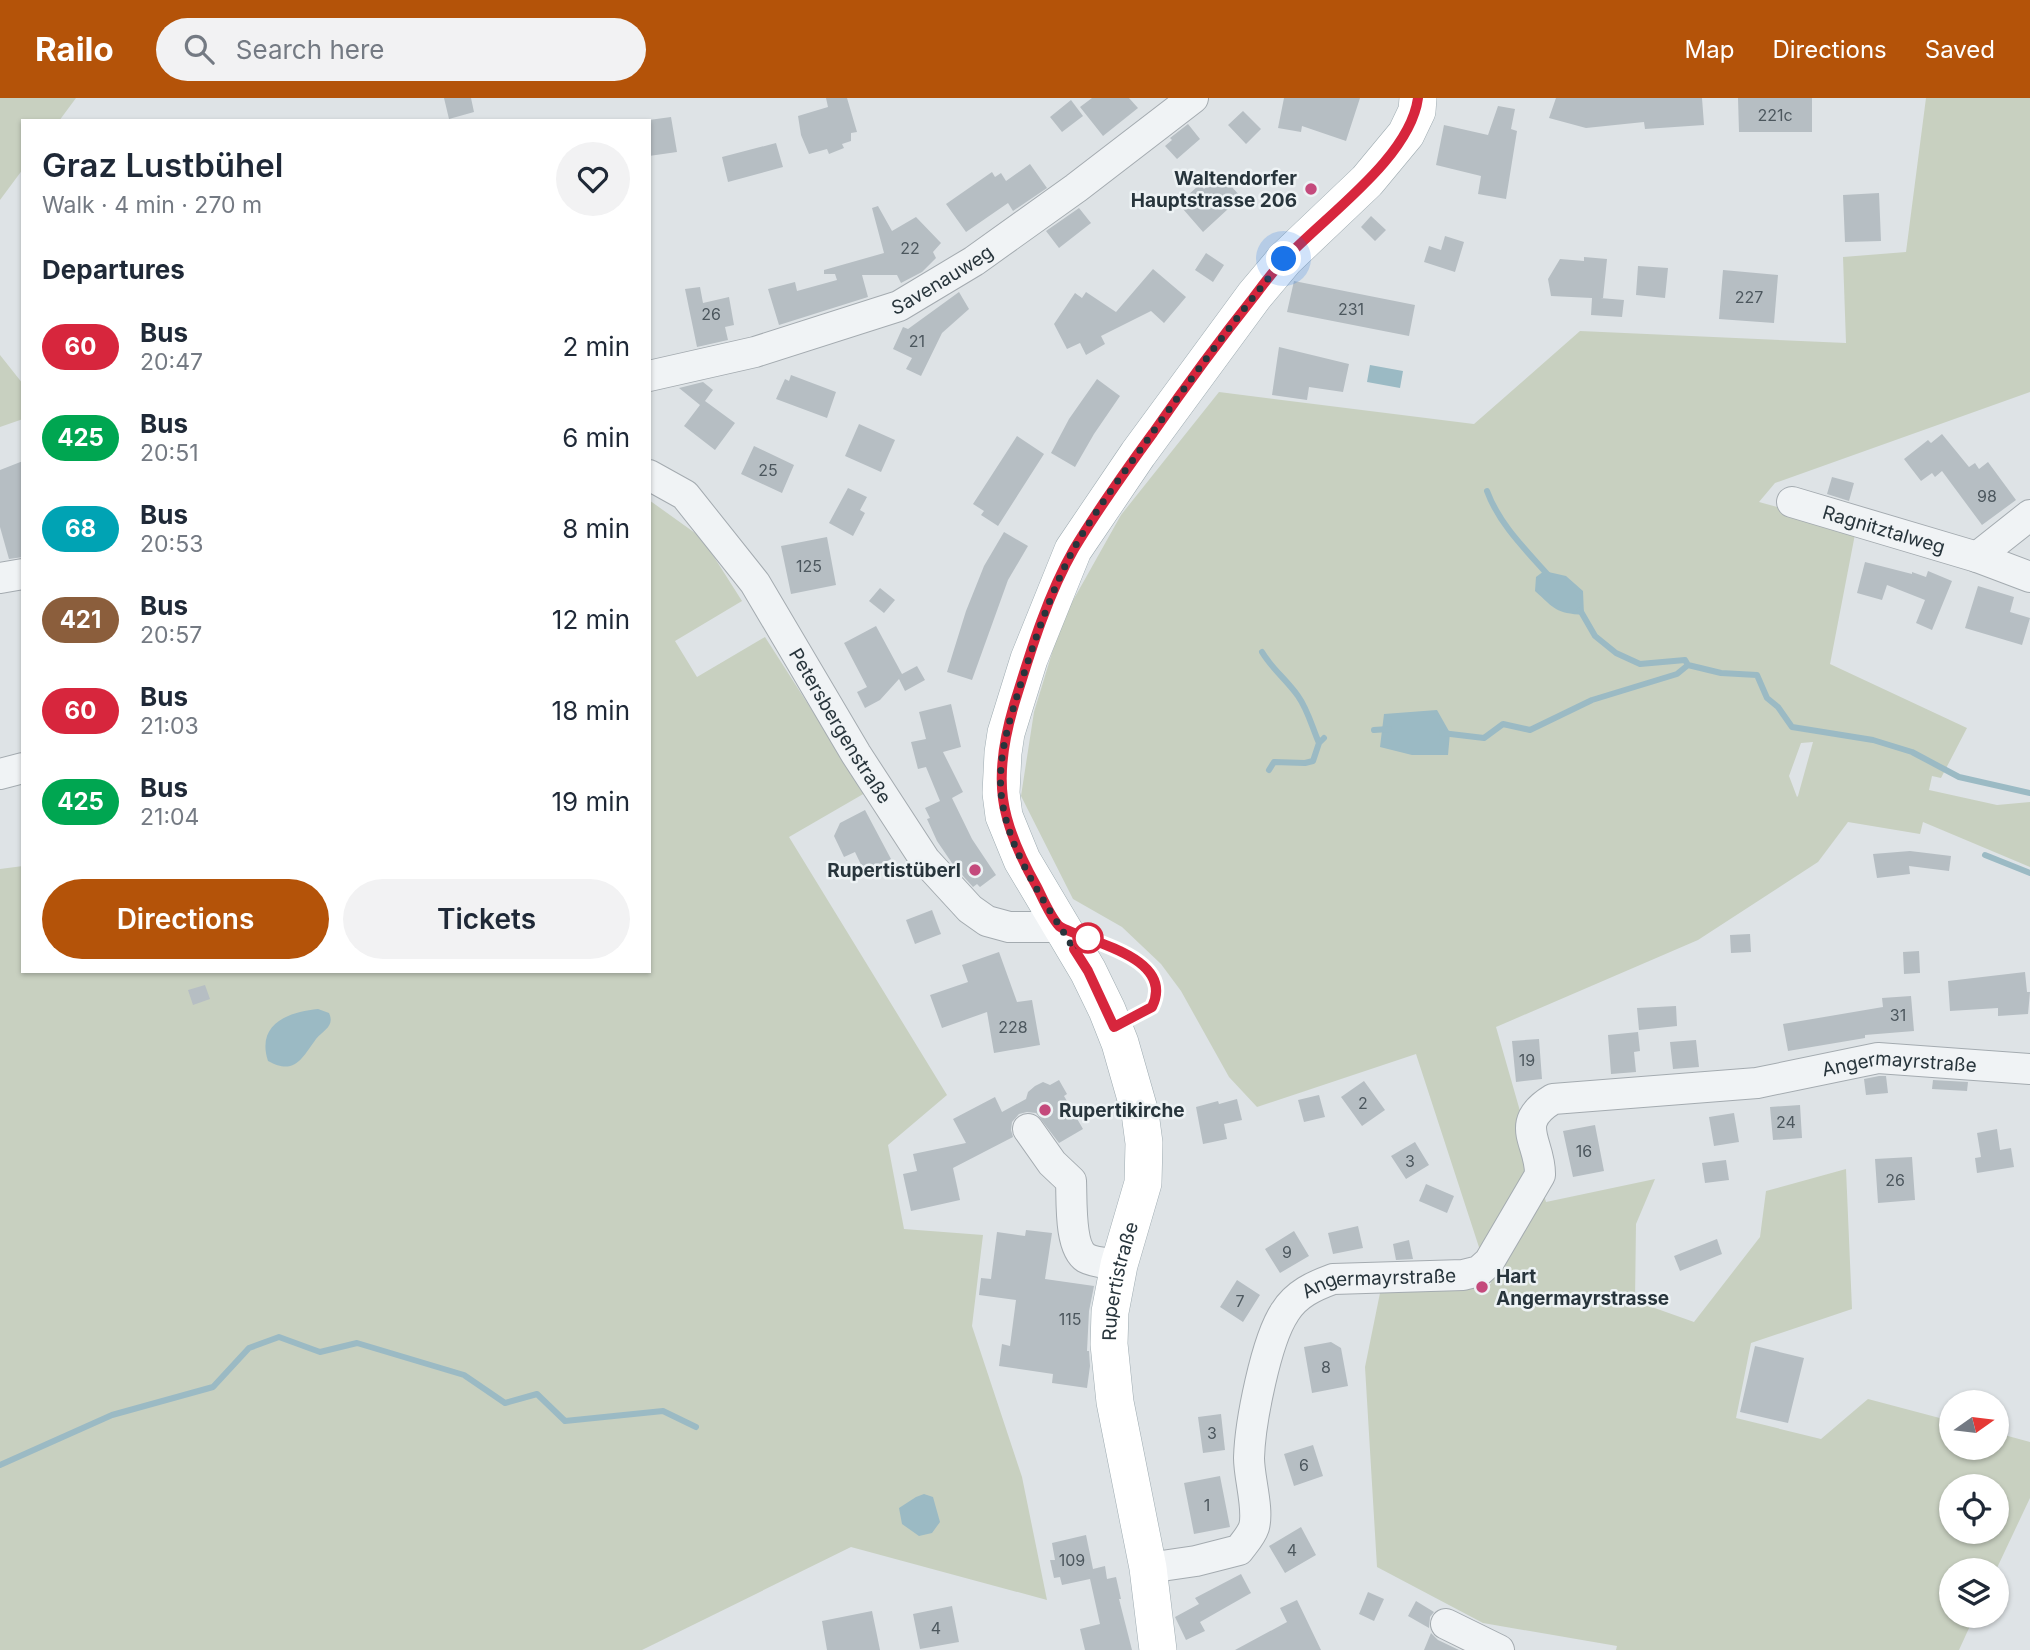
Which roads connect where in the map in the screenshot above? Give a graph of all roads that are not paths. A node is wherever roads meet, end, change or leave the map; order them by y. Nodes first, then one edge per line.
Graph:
1 (1193, 98) edge
2 (1418, 98) edge
3 (651, 376) edge
4 (651, 476) edge
5 (1792, 502) dead end
6 (2030, 515) edge
7 (1977, 557) junction
8 (21, 574) edge
9 (2030, 577) edge
10 (0, 578) edge
11 (21, 769) edge
12 (0, 774) edge
13 (1060, 927) junction
14 (2030, 1069) edge
15 (1028, 1129) dead end
16 (1119, 1265) junction
17 (1148, 1568) junction
18 (1446, 1624) dead end
19 (1158, 1650) edge
20 (1499, 1650) edge

1 - 3 street, Savenauweg
2 - 13 main road, Rupertistraße
4 - 13 street, Petersbergenstraße
5 - 7 street, Ragnitztalweg
6 - 7 street
7 - 9 street, Ragnitztalweg
8 - 10 street
11 - 12 street
13 - 16 main road, Rupertistraße
14 - 17 street, Angermayrstraße
15 - 16 street
16 - 17 main road, Rupertistraße
17 - 19 main road, Rupertistraße
18 - 20 street

